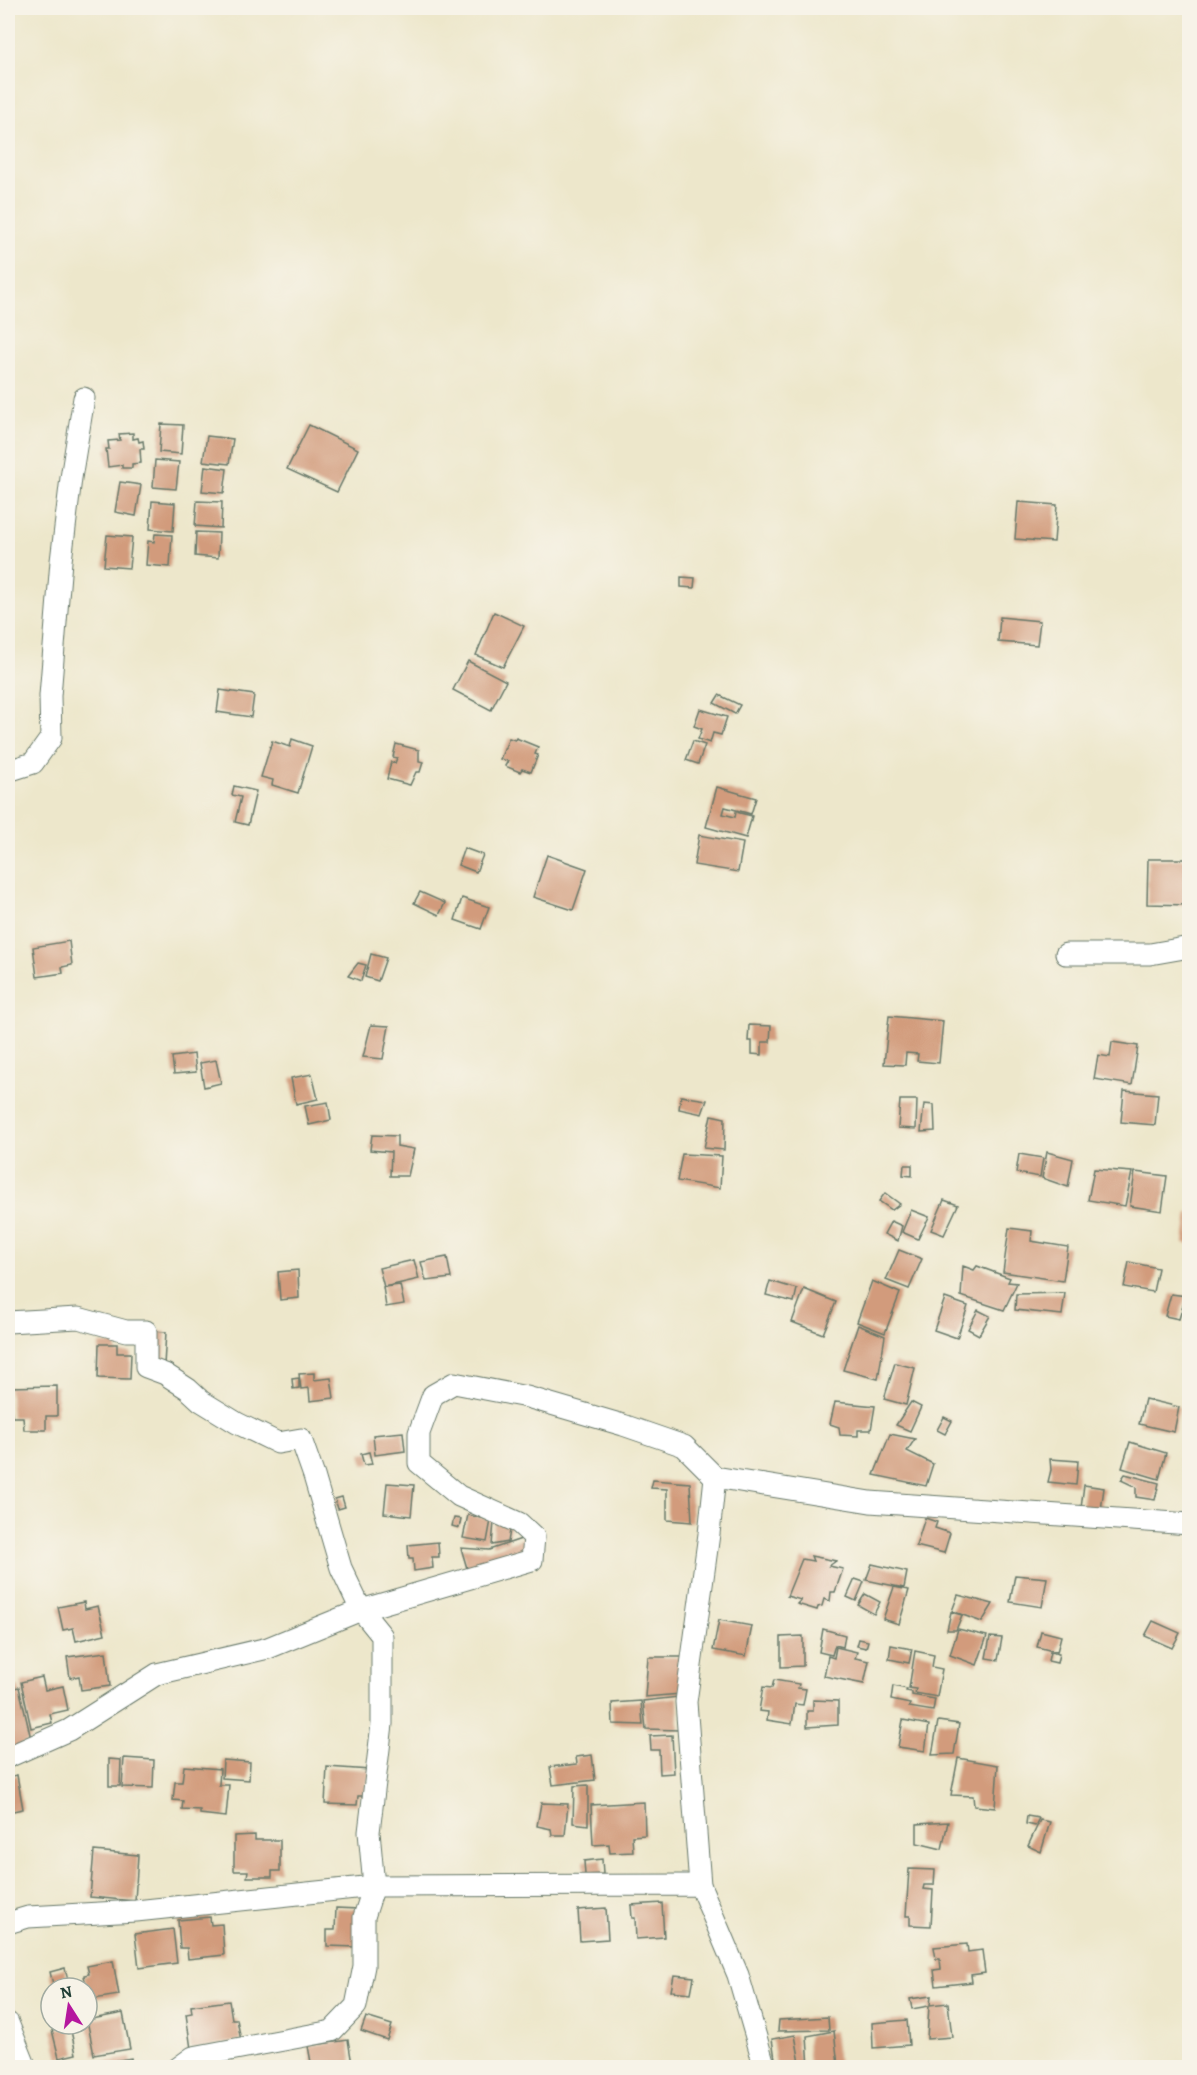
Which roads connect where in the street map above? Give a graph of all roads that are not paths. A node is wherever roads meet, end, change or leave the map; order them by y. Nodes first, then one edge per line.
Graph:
1 (84, 398) dead end
2 (8, 771) edge
3 (1190, 947) edge
4 (1066, 954) dead end
5 (8, 1322) edge
6 (715, 1477) junction
7 (1190, 1524) edge
8 (362, 1610) junction
9 (8, 1757) edge
10 (700, 1885) junction
11 (374, 1886) junction
12 (8, 1923) edge
13 (8, 2023) edge
14 (26, 2067) edge
15 (178, 2067) edge
16 (765, 2067) edge

1 - 2 street
3 - 4 street
5 - 8 street
6 - 7 street
6 - 8 street
6 - 10 street
8 - 9 street
8 - 11 street
10 - 11 street
10 - 16 street
11 - 12 street
11 - 15 street
13 - 14 street

